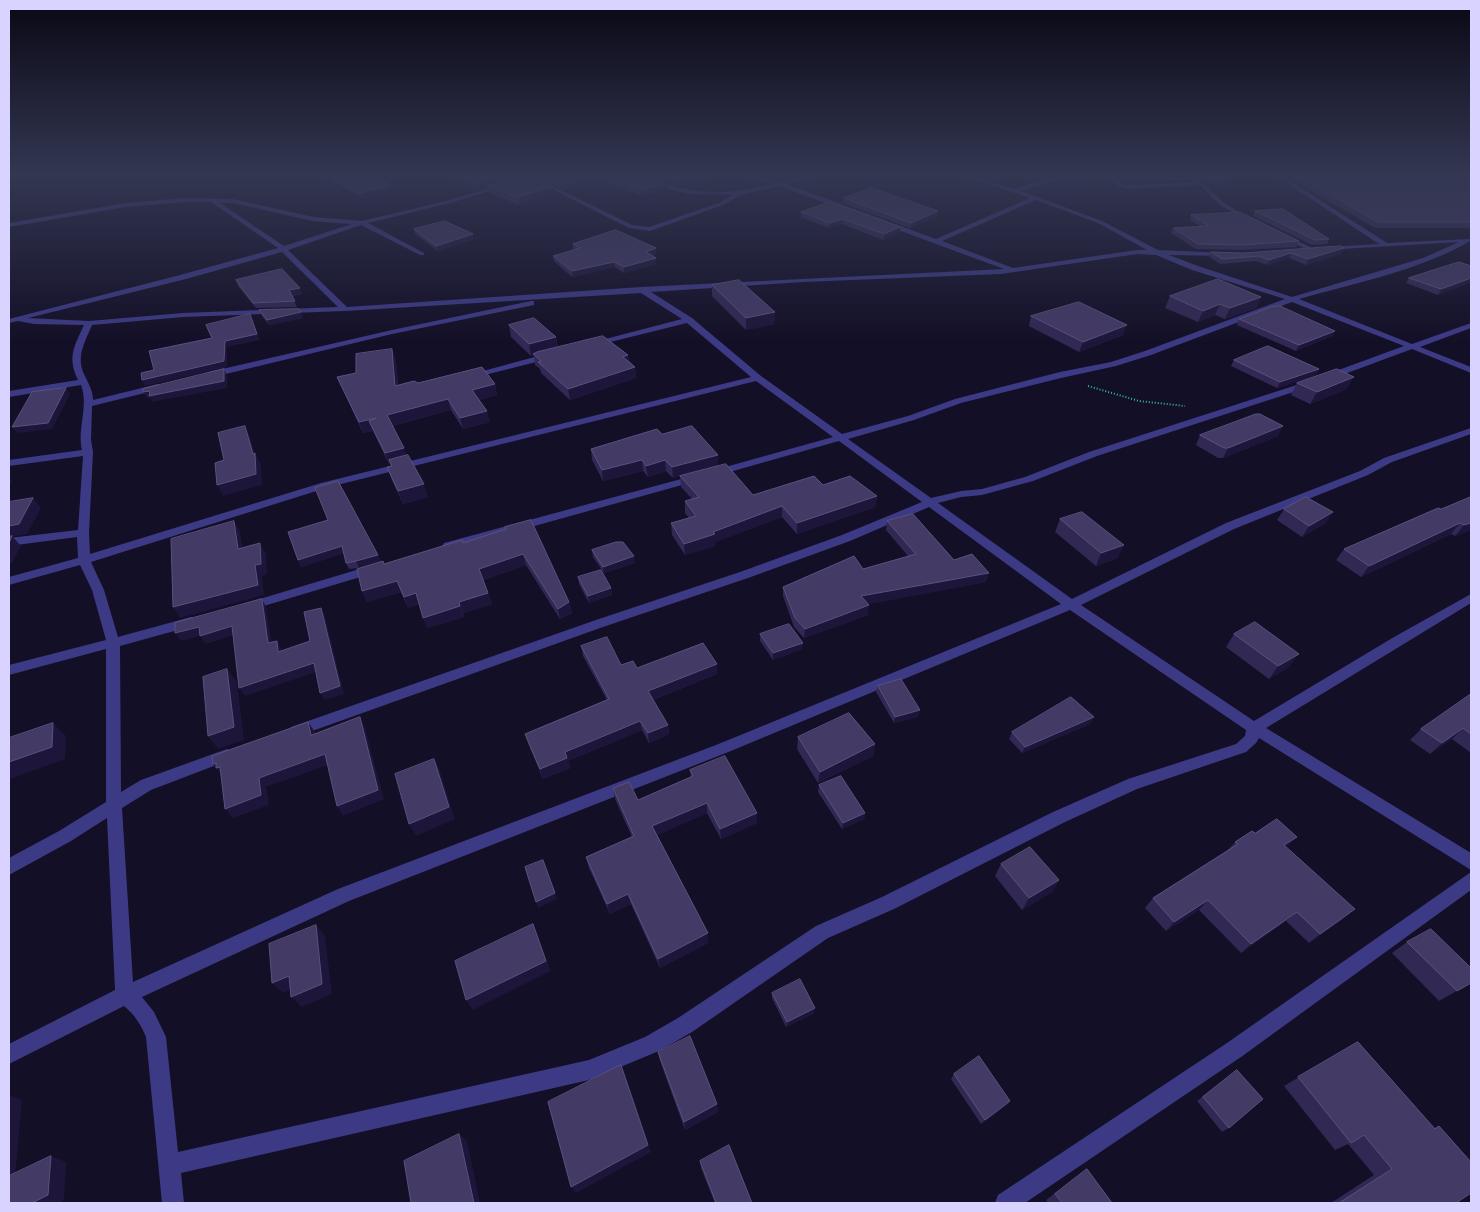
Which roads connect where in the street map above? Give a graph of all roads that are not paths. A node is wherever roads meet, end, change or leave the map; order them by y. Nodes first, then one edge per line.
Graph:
1 (257, 232) edge
2 (336, 232) edge
3 (379, 232) edge
4 (912, 232) edge
5 (959, 232) edge
6 (1118, 232) edge
7 (1365, 232) edge
8 (1278, 234) edge
9 (1470, 240) edge
10 (937, 241) junction
11 (1387, 246) junction
12 (283, 249) junction
13 (1312, 250) junction
14 (1294, 251) edge
15 (1158, 253) junction
16 (422, 254) dead end
17 (1232, 254) edge
18 (1014, 271) junction
19 (641, 289) junction
20 (578, 293) junction
21 (1292, 299) junction
22 (60, 309) junction
23 (345, 309) junction
24 (19, 319) junction
25 (689, 320) junction
26 (9, 321) edge
27 (55, 322) junction
28 (89, 323) junction
29 (1471, 325) edge
30 (584, 347) edge
31 (1414, 347) junction
32 (555, 354) edge
33 (1471, 370) edge
34 (201, 377) edge
35 (758, 378) junction
36 (459, 379) edge
37 (84, 382) junction
38 (163, 386) edge
39 (9, 394) edge
40 (87, 404) junction
41 (1471, 431) edge
42 (838, 437) junction
43 (88, 452) junction
44 (9, 463) edge
45 (931, 502) junction
46 (83, 534) junction
47 (9, 542) edge
48 (435, 550) edge
49 (84, 560) junction
50 (380, 567) edge
51 (9, 580) edge
52 (1471, 598) edge
53 (1071, 605) junction
54 (235, 610) edge
55 (197, 620) edge
56 (112, 643) junction
57 (9, 670) edge
58 (1254, 728) junction
59 (286, 734) edge
60 (239, 751) edge
61 (114, 804) junction
62 (1471, 862) edge
63 (9, 867) edge
64 (1471, 880) edge
65 (126, 995) junction
66 (9, 1054) edge
67 (169, 1165) junction
68 (173, 1203) edge
69 (1006, 1203) edge

1 - 12 street
2 - 12 street
3 - 16 street
4 - 10 street
5 - 10 street
6 - 15 street
7 - 11 street
8 - 13 street
9 - 11 street
9 - 21 street
10 - 18 street
11 - 13 street
12 - 22 street
12 - 23 street
13 - 14 street
15 - 17 street
15 - 18 street
15 - 21 street
18 - 19 street
19 - 20 street
19 - 25 street
20 - 23 street
20 - 34 street
21 - 31 street
21 - 42 street
22 - 24 street
22 - 27 street
23 - 28 street
24 - 26 street
24 - 27 street
25 - 30 street
25 - 35 street
27 - 28 street
28 - 37 street
29 - 31 street
31 - 33 street
31 - 45 street
32 - 36 street
35 - 42 street
35 - 49 street
37 - 39 street
37 - 40 street
38 - 40 street
40 - 43 street
41 - 53 street
42 - 45 street
42 - 48 street
43 - 44 street
43 - 46 street
45 - 53 street
45 - 59 street
46 - 47 street
46 - 49 street
49 - 51 street
49 - 56 street
50 - 54 street
52 - 58 street
53 - 58 street
53 - 65 street
55 - 56 street
56 - 57 street
56 - 61 street
58 - 62 street
58 - 67 street
60 - 61 street
61 - 63 street
61 - 65 street
64 - 69 street
65 - 66 street
65 - 67 street
67 - 68 street

